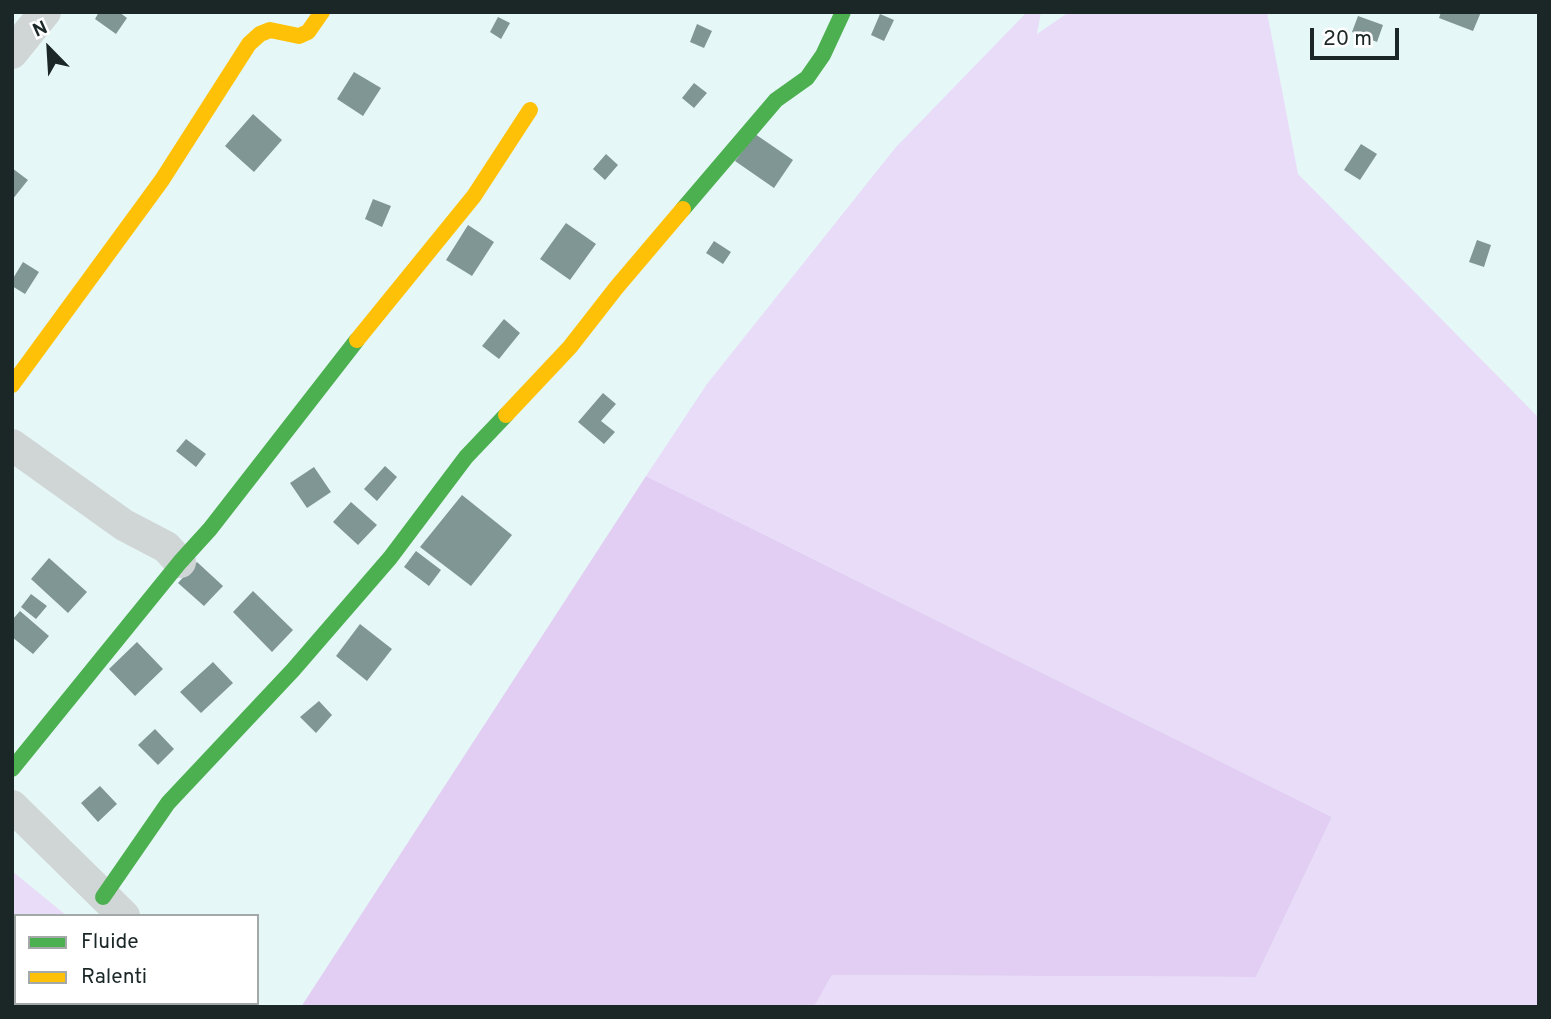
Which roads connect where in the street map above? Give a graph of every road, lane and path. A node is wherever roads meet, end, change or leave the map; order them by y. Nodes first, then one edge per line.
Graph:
1 (45, 12) edge
2 (322, 12) edge
3 (843, 12) edge
4 (12, 53) edge
5 (530, 110) dead end
6 (12, 385) edge
7 (12, 445) edge
8 (180, 562) junction
9 (12, 769) edge
10 (12, 806) edge
11 (114, 906) edge

1 - 4 street
2 - 6 street
3 - 11 street
5 - 8 street
7 - 8 street
8 - 9 street
10 - 11 street

